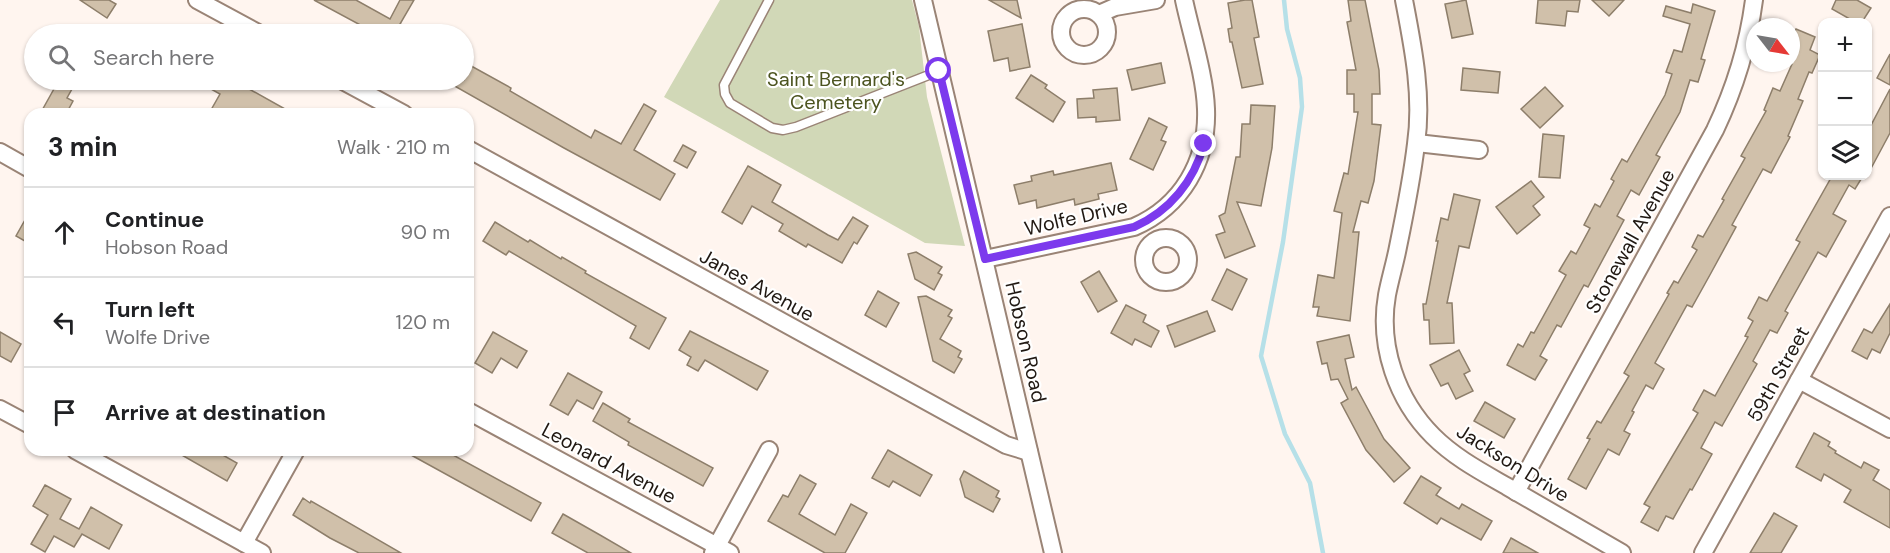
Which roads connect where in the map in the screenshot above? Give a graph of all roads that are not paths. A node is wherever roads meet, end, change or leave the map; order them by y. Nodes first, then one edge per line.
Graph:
1 (197, 0) edge
2 (769, 0) edge
3 (923, 0) edge
4 (1156, 0) edge
5 (1184, 0) edge
6 (1404, 0) edge
7 (1754, 0) edge
8 (1099, 14) dead end
9 (241, 24) edge
10 (939, 71) junction
11 (360, 90) edge
12 (393, 108) edge
13 (1417, 143) junction
14 (1479, 150) dead end
15 (0, 152) edge
16 (474, 152) edge
17 (24, 166) edge
18 (1890, 216) edge
19 (1149, 221) junction
20 (1156, 240) dead end
21 (985, 259) junction
22 (1799, 380) junction
23 (0, 409) edge
24 (474, 414) edge
25 (24, 422) edge
26 (1890, 429) edge
27 (769, 450) dead end
28 (1029, 452) junction
29 (86, 456) edge
30 (293, 456) edge
31 (1516, 492) junction
32 (244, 543) junction
33 (720, 551) edge
34 (262, 553) edge
35 (1053, 553) edge
36 (1622, 553) edge
37 (1703, 553) edge

1 - 9 street
2 - 10 lane
3 - 10 street, Hobson Road
4 - 8 street
5 - 19 street, Wolfe Drive
6 - 13 street, Jackson Drive
7 - 31 street, Stonewall Avenue
10 - 21 street, Hobson Road
11 - 12 street
13 - 14 street
13 - 31 street, Jackson Drive
15 - 17 street
16 - 28 street, Janes Avenue
18 - 22 street, 59th Street
19 - 20 street
19 - 21 street, Wolfe Drive
21 - 28 street, Hobson Road
22 - 26 street
22 - 37 street, 59th Street
23 - 25 street
24 - 33 street, Leonard Avenue
27 - 33 street
28 - 35 street, Hobson Road
29 - 32 street
30 - 32 street
31 - 36 street, Jackson Drive
32 - 34 street

